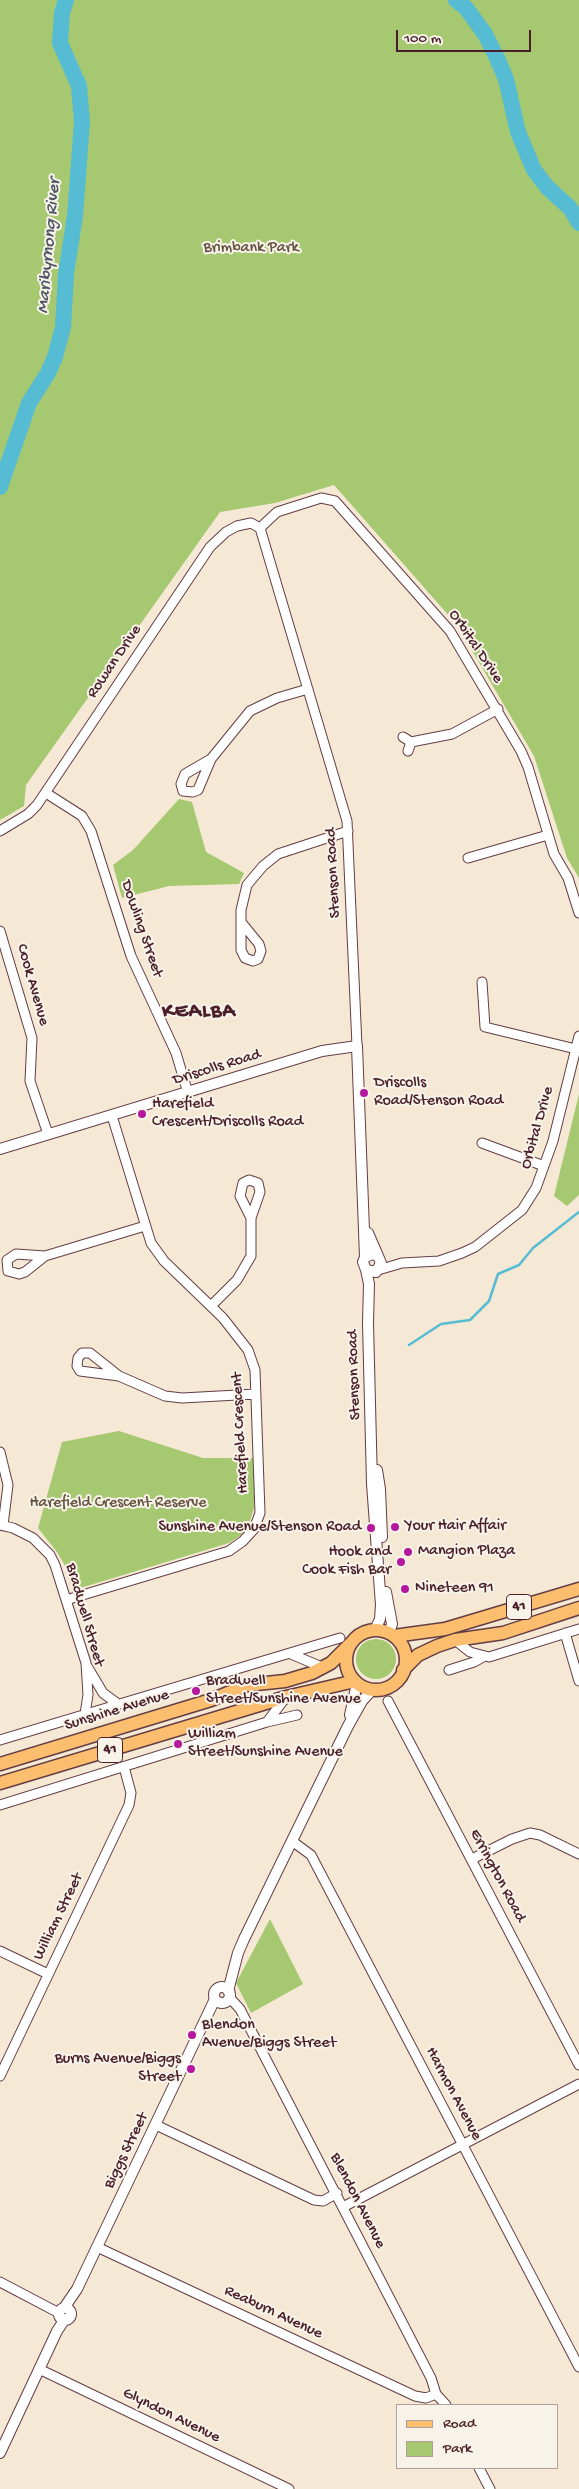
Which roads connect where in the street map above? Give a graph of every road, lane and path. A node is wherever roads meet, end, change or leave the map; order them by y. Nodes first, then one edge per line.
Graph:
1 (260, 528) junction
2 (308, 689) junction
3 (498, 709) junction
4 (407, 743) dead end
5 (211, 759) dead end
6 (46, 793) junction
7 (0, 831) edge
8 (348, 831) junction
9 (548, 835) junction
10 (468, 858) dead end
11 (579, 913) edge
12 (242, 922) dead end
13 (0, 931) edge
14 (482, 982) dead end
15 (579, 1036) edge
16 (357, 1046) junction
17 (576, 1049) junction
18 (188, 1093) junction
19 (112, 1116) junction
20 (48, 1134) junction
21 (482, 1143) dead end
22 (0, 1149) edge
23 (544, 1166) junction
24 (251, 1218) dead end
25 (145, 1226) junction
26 (365, 1228) junction
27 (45, 1256) dead end
28 (365, 1257) junction
29 (379, 1257) junction
30 (402, 1263) junction
31 (366, 1270) junction
32 (378, 1270) junction
33 (368, 1300) junction
34 (210, 1306) junction
35 (119, 1376) dead end
36 (256, 1394) junction
37 (372, 1449) junction
38 (0, 1452) edge
39 (2, 1525) edge
40 (579, 1589) edge
41 (66, 1600) junction
42 (579, 1608) edge
43 (579, 1629) edge
44 (375, 1630) junction
45 (565, 1633) junction
46 (392, 1635) junction
47 (455, 1640) junction
48 (345, 1641) junction
49 (291, 1654) junction
50 (483, 1657) junction
51 (86, 1663) junction
52 (324, 1668) junction
53 (403, 1670) junction
54 (449, 1670) dead end
55 (579, 1681) edge
56 (356, 1682) junction
57 (372, 1690) junction
58 (286, 1697) junction
59 (388, 1701) dead end
60 (118, 1704) junction
61 (85, 1714) junction
62 (297, 1715) dead end
63 (267, 1722) junction
64 (348, 1726) junction
65 (0, 1740) edge
66 (0, 1764) edge
67 (124, 1768) junction
68 (0, 1783) edge
69 (0, 1805) edge
70 (292, 1841) junction
71 (579, 1854) edge
72 (472, 1859) junction
73 (0, 1950) edge
74 (48, 1974) junction
75 (224, 1997) junction
76 (579, 2065) edge
77 (0, 2076) edge
78 (579, 2084) edge
79 (156, 2125) junction
80 (463, 2145) junction
81 (337, 2193) junction
82 (344, 2207) junction
83 (97, 2247) junction
84 (0, 2282) edge
85 (63, 2313) junction
86 (579, 2367) edge
87 (39, 2369) junction
88 (436, 2394) junction
89 (445, 2404) edge
90 (0, 2453) edge
91 (479, 2469) edge
92 (289, 2489) edge
93 (490, 2489) edge

1 - 2 street, Stenson Road
1 - 3 street, Orbital Drive
1 - 6 street, Rowan Drive
2 - 5 street
2 - 8 street, Stenson Road
3 - 4 street
3 - 9 street, Orbital Drive
6 - 7 street, Rowan Drive
6 - 18 street, Dowling Street
8 - 12 street
8 - 16 street, Stenson Road
9 - 10 street
9 - 11 street, Orbital Drive
13 - 20 street, Cook Avenue
14 - 17 street
15 - 17 street, Orbital Drive
16 - 18 street, Driscolls Road
16 - 26 street, Stenson Road
17 - 23 street, Orbital Drive
18 - 19 street, Driscolls Road
19 - 20 street, Driscolls Road
19 - 25 street, Harefield Crescent
20 - 22 street, Driscolls Road
21 - 23 street
23 - 30 street, Orbital Drive
24 - 34 street
25 - 27 street
25 - 34 street, Harefield Crescent
26 - 28 street, Stenson Road
26 - 29 street, Stenson Road
28 - 29 street
28 - 31 street
29 - 30 street, Orbital Drive
29 - 32 street
30 - 32 street, Orbital Drive
31 - 32 street
31 - 33 street, Stenson Road
32 - 33 street, Stenson Road
33 - 37 street, Stenson Road
34 - 36 street, Harefield Crescent
35 - 36 street
36 - 41 street, Harefield Crescent
37 - 44 street, Stenson Road
37 - 46 street, Stenson Road
38 - 39 street
39 - 41 street, Bradwell Street
40 - 46 main road, 41
41 - 51 street, Bradwell Street
42 - 47 main road, 41
43 - 45 street
44 - 46 main road, 41
44 - 48 main road, 41
45 - 50 street
45 - 55 street
46 - 53 main road
47 - 50 street
47 - 53 main road, 41
48 - 49 street
48 - 52 main road, Sunshine Avenue / 41
48 - 56 main road
49 - 52 street
49 - 60 street
50 - 54 street
51 - 60 street, Sunshine Avenue
51 - 61 street, Bradwell Street
52 - 66 main road, Sunshine Avenue / 41
53 - 57 main road, 41
56 - 57 main road
56 - 58 main road, 41
56 - 64 street, Biggs Street
57 - 64 street, Biggs Street
58 - 63 street
58 - 68 main road, 41
59 - 72 street, Errington Road
60 - 61 street
61 - 65 street
62 - 63 street
63 - 67 street
64 - 70 street, Biggs Street
67 - 69 street
67 - 74 street, William Street
70 - 75 street, Biggs Street
70 - 80 street, Harmon Avenue
71 - 72 street
72 - 76 street, Errington Road
73 - 74 street
74 - 77 street, William Street
75 - 79 street, Biggs Street
75 - 81 street, Blendon Avenue
78 - 80 street
79 - 81 street
79 - 83 street, Biggs Street
80 - 82 street
80 - 86 street, Harmon Avenue
81 - 82 street, Blendon Avenue
82 - 88 street, Blendon Avenue
83 - 85 street, Biggs Street
83 - 88 street, Reaburn Avenue
84 - 85 street
85 - 87 street, Biggs Street
87 - 90 street, Biggs Street
87 - 92 street, Glyndon Avenue
88 - 89 street, Blendon Avenue
91 - 93 street

